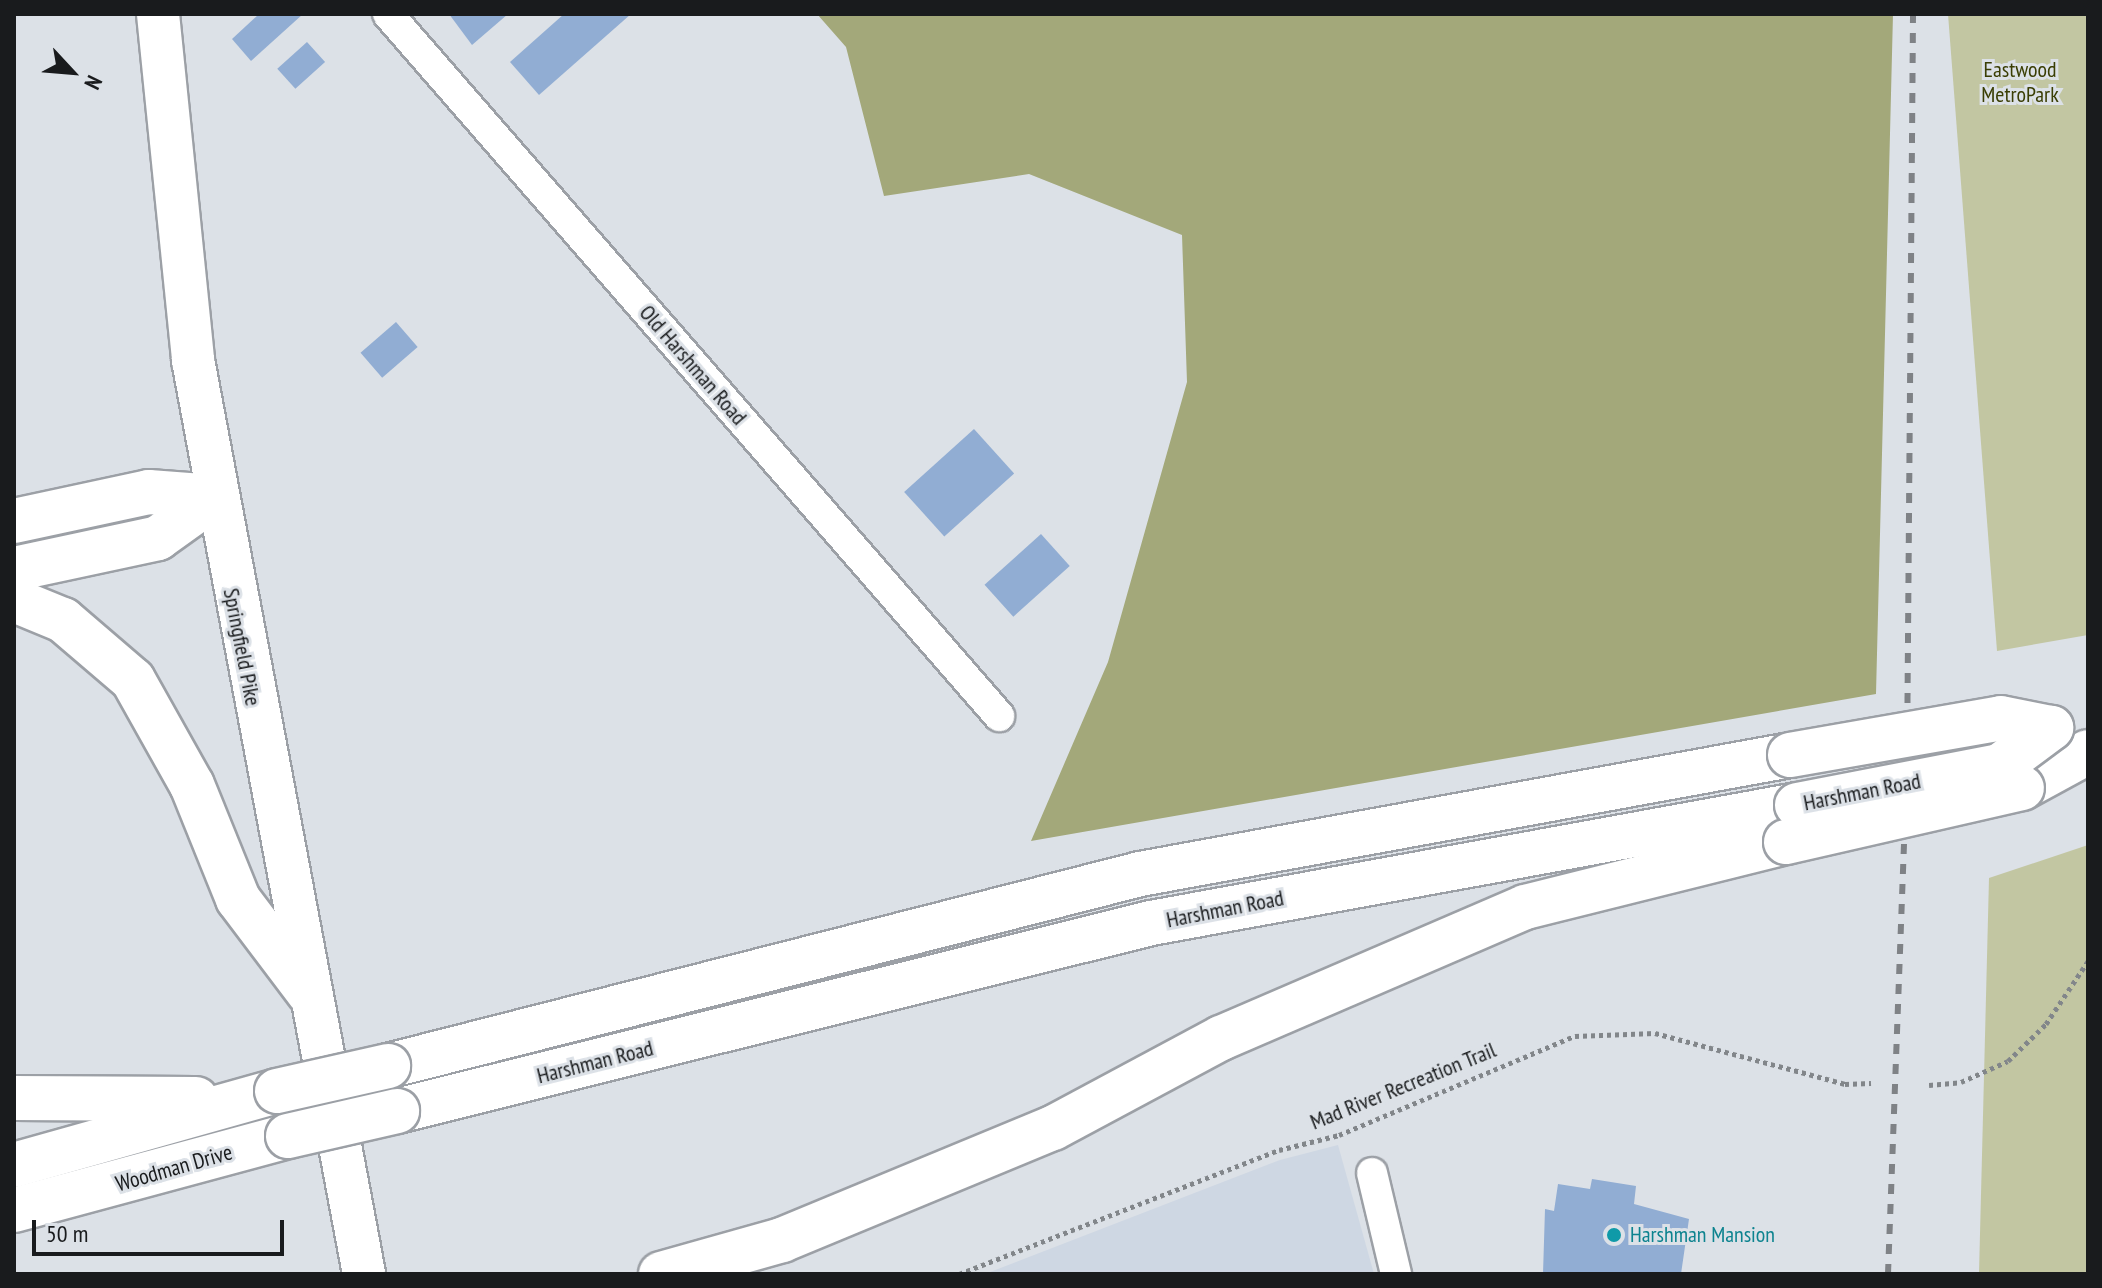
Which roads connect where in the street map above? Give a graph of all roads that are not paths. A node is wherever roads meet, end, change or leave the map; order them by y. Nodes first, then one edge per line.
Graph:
1 (158, 14) edge
2 (388, 14) edge
3 (215, 497) junction
4 (14, 521) edge
5 (14, 569) edge
6 (14, 600) edge
7 (999, 716) dead end
8 (2069, 725) edge
9 (2088, 752) edge
10 (1792, 824) junction
11 (309, 993) junction
12 (14, 1098) edge
13 (234, 1101) junction
14 (288, 1136) joint
15 (14, 1165) edge
16 (1372, 1173) dead end
17 (14, 1210) edge
18 (364, 1274) edge
19 (661, 1274) edge
20 (1396, 1274) edge

1 - 3 main road, Springfield Pike
2 - 7 street, Old Harshman Road
3 - 4 main road
3 - 5 main road
3 - 11 main road, Springfield Pike
6 - 11 main road
8 - 10 main road, Harshman Road, bridge
8 - 13 main road, Harshman Road, bridge
9 - 10 main road, bridge
10 - 14 main road, Harshman Road, bridge
10 - 19 main road
11 - 18 main road, Springfield Pike
12 - 13 main road
13 - 15 main road
14 - 17 main road, Woodman Drive
16 - 20 street

